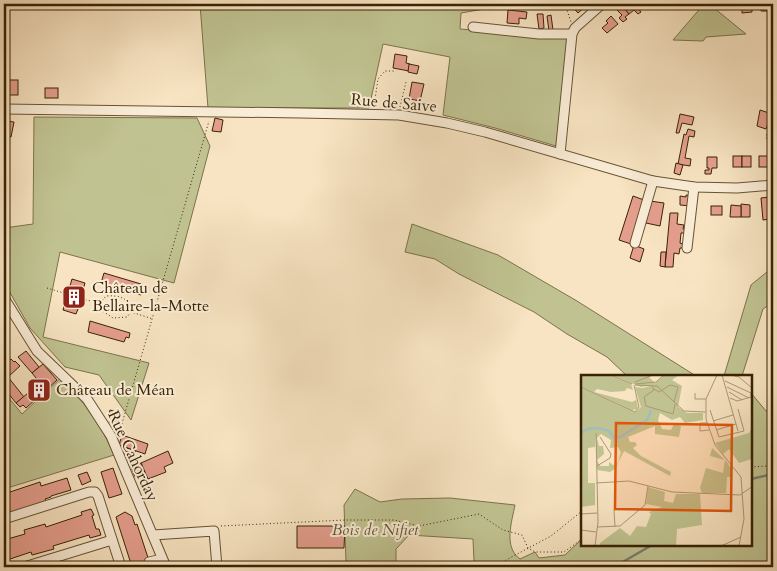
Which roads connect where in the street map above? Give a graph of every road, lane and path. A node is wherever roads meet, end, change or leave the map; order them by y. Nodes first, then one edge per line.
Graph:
1 (565, 4) edge
2 (602, 4) edge
3 (473, 27) dead end
4 (574, 31) junction
5 (394, 71) dead end
6 (406, 82) dead end
7 (4, 109) edge
8 (211, 112) junction
9 (373, 114) junction
10 (399, 116) junction
11 (771, 121) dead end
12 (560, 154) junction
13 (773, 155) edge
14 (653, 181) junction
15 (773, 185) edge
16 (694, 187) junction
17 (635, 243) dead end
18 (687, 248) dead end
19 (47, 288) dead end
20 (67, 294) dead end
21 (4, 298) edge
22 (82, 299) dead end
23 (100, 304) junction
24 (131, 312) junction
25 (153, 319) junction
26 (119, 434) dead end
27 (752, 467) edge
28 (773, 468) edge
29 (581, 512) edge
30 (4, 519) edge
31 (218, 526) dead end
32 (153, 535) junction
33 (112, 540) junction
34 (581, 540) edge
35 (528, 548) junction
36 (149, 562) dead end
37 (164, 563) edge
38 (24, 567) edge
39 (121, 567) edge
40 (217, 567) edge
41 (494, 567) edge

1 - 4 path
2 - 4 street
3 - 4 street
4 - 12 street
5 - 9 path
6 - 10 path
7 - 8 street, Rue de Saive
8 - 9 street, Rue de Saive
8 - 25 path
9 - 10 street, Rue de Saive
10 - 12 street, Rue de Saive
11 - 13 path
12 - 14 street, Rue de Saive
14 - 16 street, Rue de Saive
14 - 17 street
15 - 16 street, Rue de Saive
16 - 18 street
19 - 20 path
21 - 32 street, Rue Cahorday
22 - 23 path
23 - 24 path
23 - 24 path
24 - 25 path
25 - 26 path
27 - 28 path
29 - 35 path
30 - 33 street
31 - 35 path
32 - 37 street, Rue Cahorday
32 - 40 street
33 - 38 street
33 - 39 street
34 - 35 path
35 - 41 path
36 - 37 street

